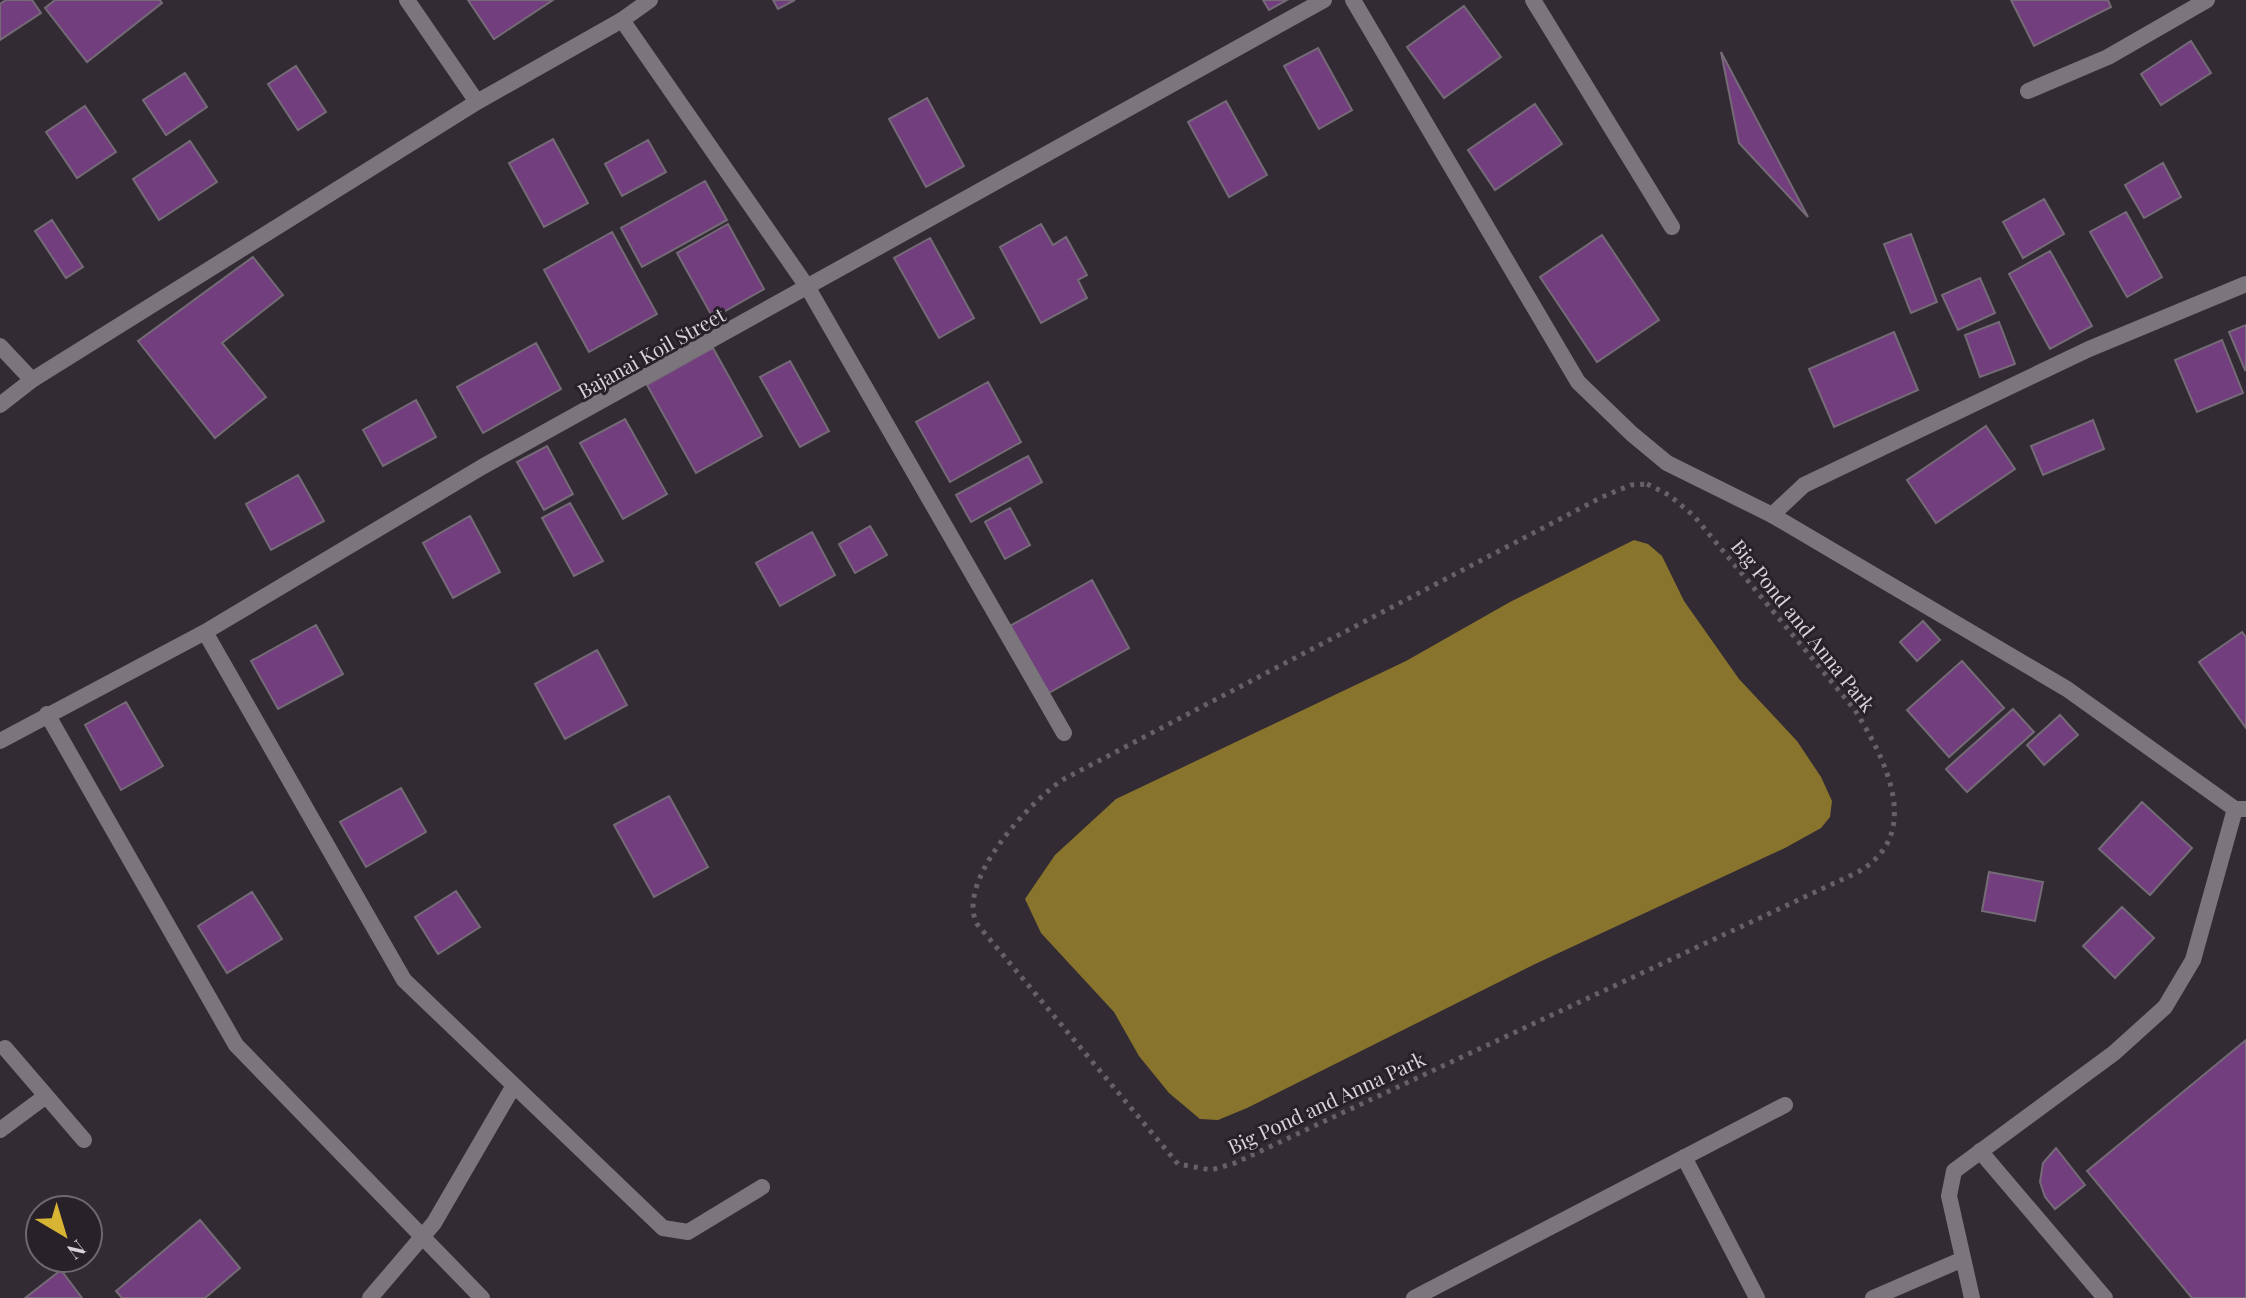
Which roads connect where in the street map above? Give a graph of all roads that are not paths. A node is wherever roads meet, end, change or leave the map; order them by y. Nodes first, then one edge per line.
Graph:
1 (407, 0) edge
2 (650, 0) edge
3 (1324, 0) edge
4 (1353, 0) edge
5 (1533, 0) edge
6 (2207, 0) edge
7 (622, 20) junction
8 (2028, 91) dead end
9 (477, 102) junction
10 (1672, 227) dead end
11 (2246, 284) edge
12 (808, 288) junction
13 (0, 346) edge
14 (32, 380) junction
15 (0, 405) edge
16 (1772, 515) junction
17 (205, 632) junction
18 (47, 714) junction
19 (1064, 733) dead end
20 (0, 741) edge
21 (2240, 809) edge
22 (5, 1048) dead end
23 (513, 1087) junction
24 (46, 1096) junction
25 (1785, 1105) dead end
26 (0, 1130) edge
27 (84, 1140) dead end
28 (1980, 1151) junction
29 (1684, 1157) junction
30 (762, 1187) dead end
31 (424, 1235) junction
32 (1963, 1259) junction
33 (370, 1298) edge
34 (482, 1298) edge
35 (1414, 1298) edge
36 (1757, 1298) edge
37 (1873, 1298) edge
38 (1972, 1298) edge
39 (2105, 1298) edge

1 - 9 street
2 - 7 street
3 - 12 street, Bajanai Koil Street
4 - 16 street
5 - 10 street
6 - 8 street
7 - 9 street
7 - 12 street
9 - 14 street
11 - 16 street
12 - 17 street, Bajanai Koil Street
12 - 19 street
13 - 14 street
14 - 15 street
16 - 21 street
17 - 18 street, Bajanai Koil Street
17 - 23 street
18 - 20 street, Bajanai Koil Street
18 - 31 street
21 - 28 street
22 - 24 street
23 - 30 street
23 - 31 street
24 - 26 street
24 - 27 street
25 - 29 street
28 - 32 street
28 - 39 street
29 - 35 street
29 - 36 street
31 - 33 street
31 - 34 street
32 - 37 street
32 - 38 street

